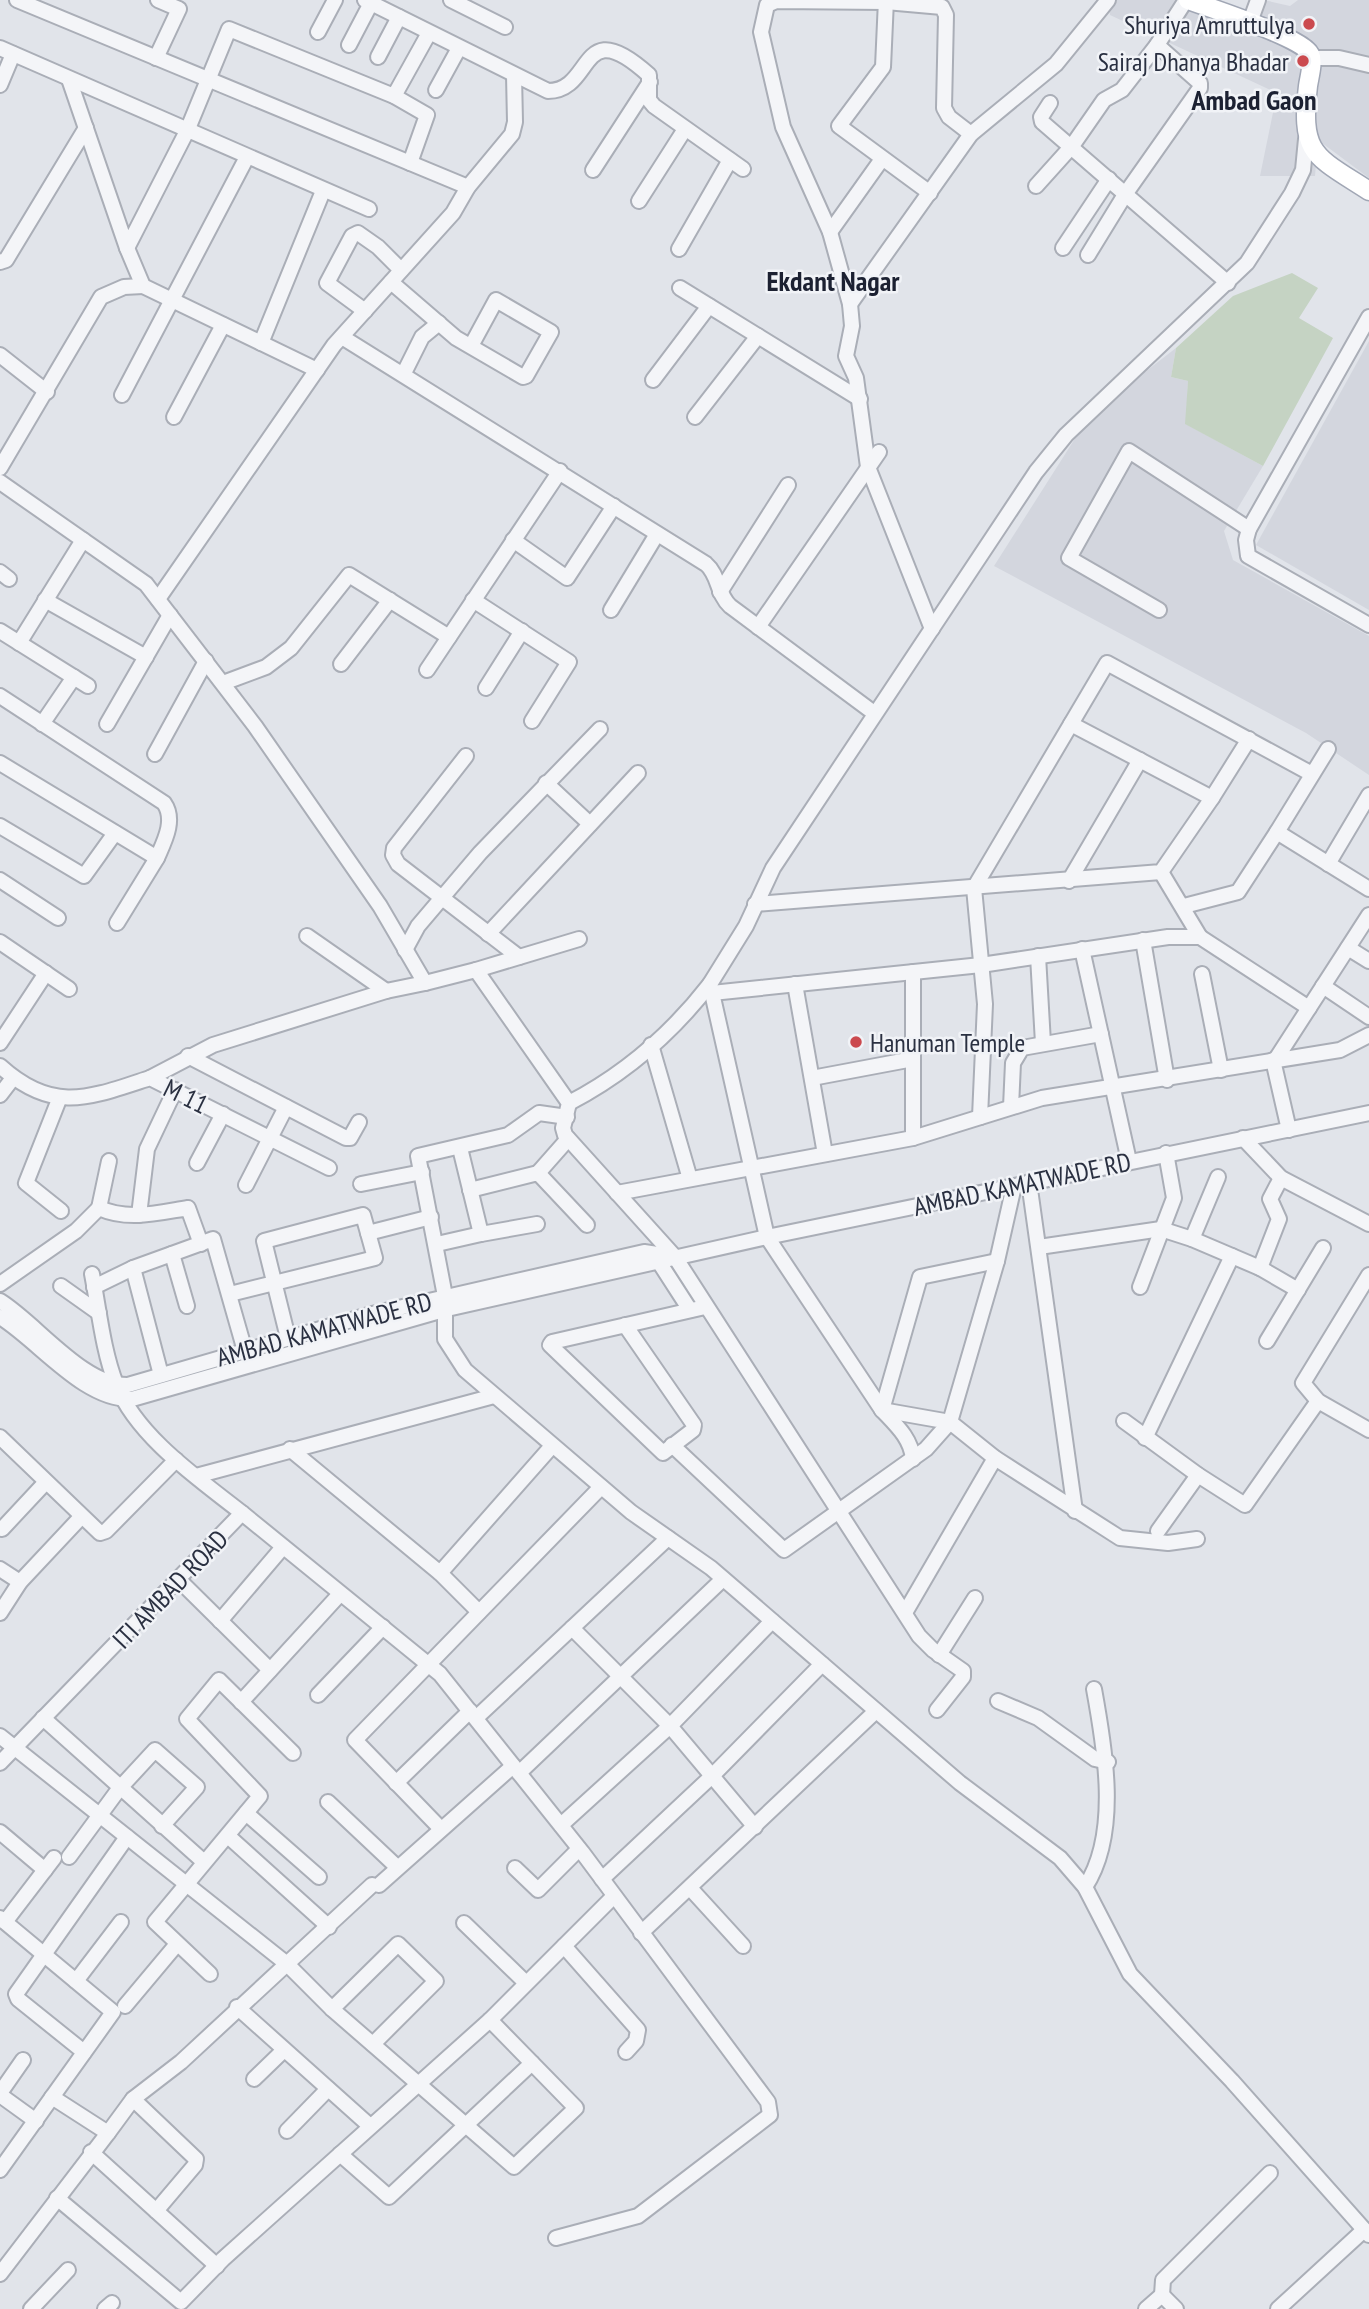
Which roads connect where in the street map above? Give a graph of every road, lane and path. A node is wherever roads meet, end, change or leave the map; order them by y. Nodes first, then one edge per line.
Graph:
1 (17, 0) edge
2 (158, 0) edge
3 (335, 0) edge
4 (451, 0) edge
5 (1108, 0) edge
6 (1187, 0) edge
7 (1258, 0) edge
8 (886, 1) edge
9 (368, 2) edge
10 (46, 6) edge
11 (399, 18) junction
12 (1250, 22) junction
13 (505, 27) dead end
14 (318, 32) dead end
15 (429, 33) junction
16 (349, 45) dead end
17 (1157, 45) junction
18 (459, 48) junction
19 (7, 51) edge
20 (378, 57) dead end
21 (156, 58) junction
22 (1311, 58) junction
23 (1369, 65) edge
24 (514, 75) junction
25 (69, 79) junction
26 (209, 80) junction
27 (650, 81) junction
28 (0, 85) edge
29 (436, 90) dead end
30 (394, 96) junction
31 (1050, 103) dead end
32 (86, 128) junction
33 (685, 129) junction
34 (187, 131) junction
35 (971, 134) junction
36 (1306, 139) junction
37 (1072, 146) junction
38 (247, 157) junction
39 (1320, 157) junction
40 (882, 159) junction
41 (730, 160) junction
42 (410, 163) junction
43 (743, 169) dead end
44 (593, 170) dead end
45 (1303, 170) junction
46 (1109, 179) junction
47 (468, 187) junction
48 (1036, 187) dead end
49 (323, 191) junction
50 (1369, 191) edge
51 (930, 193) junction
52 (1126, 193) junction
53 (639, 201) dead end
54 (369, 209) dead end
55 (830, 232) junction
56 (127, 248) junction
57 (1063, 248) dead end
58 (679, 249) dead end
59 (1088, 255) dead end
60 (0, 262) edge
61 (401, 270) junction
62 (391, 282) junction
63 (1227, 283) junction
64 (143, 286) junction
65 (680, 288) dead end
66 (172, 300) junction
67 (850, 304) junction
68 (709, 306) junction
69 (365, 311) junction
70 (1369, 317) edge
71 (439, 323) junction
72 (223, 325) junction
73 (758, 336) junction
74 (342, 337) junction
75 (261, 343) junction
76 (471, 346) junction
77 (0, 355) edge
78 (317, 370) junction
79 (404, 373) junction
80 (653, 380) dead end
81 (47, 392) junction
82 (122, 395) dead end
83 (860, 399) junction
84 (174, 417) dead end
85 (695, 417) dead end
86 (879, 452) dead end
87 (869, 467) junction
88 (0, 468) edge
89 (560, 471) junction
90 (0, 482) edge
91 (788, 485) dead end
92 (614, 506) junction
93 (1248, 529) junction
94 (657, 534) junction
95 (83, 540) junction
96 (513, 540) junction
97 (720, 592) junction
98 (158, 599) junction
99 (45, 600) junction
100 (390, 600) junction
101 (473, 600) junction
102 (611, 610) dead end
103 (1159, 610) dead end
104 (170, 615) junction
105 (1369, 625) edge
106 (758, 627) junction
107 (932, 629) junction
108 (0, 631) edge
109 (522, 631) junction
110 (449, 637) junction
111 (19, 643) junction
112 (146, 657) junction
113 (206, 661) junction
114 (341, 664) dead end
115 (428, 670) dead end
116 (74, 677) junction
117 (223, 683) junction
118 (88, 686) dead end
119 (486, 688) dead end
120 (0, 696) edge
121 (874, 713) junction
122 (532, 721) dead end
123 (42, 724) junction
124 (107, 724) dead end
125 (1071, 724) junction
126 (600, 729) dead end
127 (1249, 739) junction
128 (1328, 749) dead end
129 (155, 754) dead end
130 (466, 756) dead end
131 (1140, 760) junction
132 (0, 763) edge
133 (638, 774) dead end
134 (1312, 774) junction
135 (546, 783) junction
136 (1369, 795) edge
137 (1212, 799) junction
138 (590, 824) junction
139 (0, 825) edge
140 (1277, 832) junction
141 (115, 833) junction
142 (158, 858) junction
143 (1328, 863) junction
144 (1161, 872) junction
145 (0, 881) edge
146 (1069, 881) junction
147 (974, 888) junction
148 (1369, 889) edge
149 (441, 898) junction
150 (755, 904) junction
151 (1184, 906) junction
152 (1369, 915) edge
153 (58, 918) dead end
154 (117, 923) dead end
155 (488, 934) junction
156 (307, 936) dead end
157 (1200, 937) junction
158 (579, 939) dead end
159 (1143, 940) junction
160 (0, 942) edge
161 (1348, 948) junction
162 (1082, 949) junction
163 (405, 950) junction
164 (1038, 956) junction
165 (519, 957) junction
166 (1369, 961) edge
167 (981, 965) junction
168 (476, 970) junction
169 (913, 972) junction
170 (46, 973) junction
171 (1202, 974) dead end
172 (425, 982) junction
173 (795, 985) junction
174 (1323, 986) junction
175 (69, 989) dead end
176 (711, 989) junction
177 (386, 991) junction
178 (1309, 1008) junction
179 (1369, 1017) edge
180 (1101, 1034) junction
181 (1369, 1035) edge
182 (0, 1043) edge
183 (1043, 1043) junction
184 (651, 1045) junction
185 (188, 1056) junction
186 (913, 1059) junction
187 (1274, 1059) junction
188 (0, 1066) edge
189 (1221, 1070) junction
190 (13, 1078) junction
191 (150, 1078) junction
192 (812, 1078) junction
193 (1167, 1080) junction
194 (1112, 1086) junction
195 (175, 1090) junction
196 (0, 1095) edge
197 (60, 1097) junction
198 (286, 1107) junction
199 (1011, 1107) junction
200 (568, 1110) junction
201 (1369, 1113) edge
202 (223, 1114) junction
203 (980, 1117) junction
204 (359, 1122) dead end
205 (1289, 1130) junction
206 (270, 1138) junction
207 (913, 1138) junction
208 (1243, 1138) junction
209 (568, 1139) junction
210 (460, 1148) junction
211 (1166, 1153) junction
212 (825, 1154) junction
213 (109, 1161) dead end
214 (1129, 1161) junction
215 (197, 1163) dead end
216 (329, 1168) dead end
217 (751, 1168) junction
218 (422, 1172) junction
219 (538, 1173) junction
220 (1218, 1177) dead end
221 (1281, 1178) junction
222 (690, 1179) junction
223 (1029, 1182) junction
224 (361, 1184) dead end
225 (246, 1185) dead end
226 (1014, 1186) junction
227 (470, 1190) junction
228 (617, 1193) junction
229 (99, 1208) junction
230 (61, 1211) dead end
231 (139, 1215) junction
232 (431, 1217) junction
233 (1369, 1223) edge
234 (537, 1224) dead end
235 (587, 1225) dead end
236 (1161, 1229) junction
237 (368, 1233) junction
238 (481, 1234) junction
239 (767, 1237) junction
240 (1192, 1238) junction
241 (201, 1244) junction
242 (437, 1244) junction
243 (1039, 1247) junction
244 (1323, 1248) dead end
245 (172, 1254) junction
246 (1232, 1256) junction
247 (675, 1257) junction
248 (997, 1261) junction
249 (660, 1262) junction
250 (133, 1268) junction
251 (1260, 1268) junction
252 (1369, 1275) edge
253 (274, 1282) junction
254 (0, 1284) edge
255 (61, 1286) dead end
256 (1140, 1287) dead end
257 (1298, 1290) junction
258 (230, 1294) junction
259 (0, 1301) edge
260 (446, 1302) junction
261 (187, 1306) dead end
262 (705, 1307) junction
263 (690, 1310) junction
264 (99, 1312) junction
265 (0, 1317) edge
266 (625, 1325) junction
267 (288, 1338) junction
268 (1268, 1341) dead end
269 (245, 1350) junction
270 (161, 1375) junction
271 (87, 1378) junction
272 (116, 1385) junction
273 (494, 1396) junction
274 (124, 1399) junction
275 (1318, 1401) junction
276 (882, 1410) junction
277 (1124, 1420) dead end
278 (950, 1422) junction
279 (1369, 1430) edge
280 (0, 1437) edge
281 (1145, 1438) junction
282 (672, 1445) dead end
283 (552, 1446) junction
284 (289, 1449) junction
285 (995, 1458) junction
286 (913, 1459) junction
287 (176, 1460) junction
288 (1198, 1475) junction
289 (196, 1476) junction
290 (45, 1483) junction
291 (601, 1487) junction
292 (1075, 1510) junction
293 (242, 1513) junction
294 (838, 1513) junction
295 (81, 1517) junction
296 (2, 1529) dead end
297 (1158, 1531) dead end
298 (668, 1538) junction
299 (1197, 1539) dead end
300 (283, 1547) junction
301 (0, 1569) edge
302 (440, 1573) junction
303 (723, 1579) junction
304 (180, 1581) junction
305 (20, 1583) junction
306 (340, 1594) junction
307 (975, 1598) dead end
308 (906, 1611) junction
309 (479, 1612) junction
310 (0, 1613) edge
311 (220, 1620) junction
312 (772, 1621) junction
313 (383, 1627) junction
314 (572, 1628) junction
315 (940, 1655) junction
316 (428, 1664) junction
317 (822, 1664) junction
318 (271, 1670) junction
319 (619, 1677) junction
320 (1094, 1689) dead end
321 (318, 1695) dead end
322 (998, 1701) dead end
323 (241, 1702) junction
324 (937, 1710) dead end
325 (876, 1711) junction
326 (473, 1715) junction
327 (43, 1718) junction
328 (670, 1726) junction
329 (0, 1736) edge
330 (14, 1748) junction
331 (293, 1753) dead end
332 (1108, 1762) junction
333 (0, 1763) edge
334 (516, 1770) junction
335 (711, 1777) junction
336 (396, 1783) junction
337 (120, 1788) junction
338 (328, 1802) dead end
339 (246, 1813) junction
340 (99, 1815) junction
341 (561, 1825) junction
342 (162, 1826) junction
343 (755, 1827) junction
344 (441, 1829) junction
345 (0, 1832) edge
346 (228, 1836) junction
347 (127, 1837) junction
348 (579, 1849) junction
349 (56, 1861) junction
350 (204, 1862) junction
351 (397, 1867) junction
352 (515, 1868) dead end
353 (319, 1877) dead end
354 (602, 1879) junction
355 (186, 1884) junction
356 (1085, 1887) junction
357 (690, 1888) junction
358 (614, 1896) junction
359 (5, 1922) edge
360 (121, 1922) dead end
361 (464, 1923) dead end
362 (329, 1927) junction
363 (641, 1933) junction
364 (0, 1938) edge
365 (177, 1944) junction
366 (564, 1946) junction
367 (743, 1947) dead end
368 (43, 1953) junction
369 (287, 1964) junction
370 (210, 1974) dead end
371 (76, 1981) junction
372 (526, 1983) junction
373 (125, 2006) dead end
374 (237, 2007) junction
375 (332, 2009) junction
376 (490, 2020) junction
377 (373, 2044) junction
378 (284, 2050) junction
379 (84, 2052) junction
380 (626, 2052) dead end
381 (23, 2060) dead end
382 (532, 2063) junction
383 (254, 2079) dead end
384 (417, 2083) junction
385 (328, 2089) junction
386 (0, 2094) edge
387 (52, 2097) junction
388 (133, 2099) junction
389 (36, 2121) junction
390 (466, 2125) junction
391 (370, 2126) junction
392 (287, 2131) dead end
393 (108, 2133) junction
394 (91, 2152) junction
395 (340, 2154) junction
396 (0, 2170) edge
397 (1270, 2173) dead end
398 (57, 2198) junction
399 (156, 2211) junction
400 (1366, 2232) edge
401 (556, 2238) dead end
402 (217, 2266) junction
403 (68, 2270) dead end
404 (0, 2274) edge
405 (1162, 2295) junction
406 (31, 2309) edge
407 (1146, 2309) edge
408 (1176, 2309) edge
409 (1278, 2309) edge

1 - 10 street
2 - 21 street
3 - 14 street
4 - 13 street
5 - 35 street
6 - 12 main road
6 - 17 street
7 - 12 street
8 - 35 street
8 - 40 street
8 - 55 street
9 - 11 street
9 - 16 street
10 - 21 street
11 - 15 street
11 - 20 street
12 - 22 main road
15 - 18 street
15 - 30 street
17 - 37 street
17 - 52 street
18 - 24 street
18 - 29 street
19 - 25 street
19 - 28 street
21 - 26 street
22 - 23 street
22 - 36 main road
24 - 27 street
24 - 47 street
25 - 32 street
25 - 34 street
26 - 30 street
26 - 34 street
26 - 42 street
27 - 33 street
27 - 44 street
30 - 42 street
31 - 37 street
32 - 56 street
32 - 60 street
33 - 41 street
33 - 53 street
34 - 38 street
34 - 56 street
35 - 51 street
36 - 39 main road
36 - 45 street
37 - 46 street
37 - 48 street
38 - 49 street
38 - 66 street
39 - 45 street
39 - 50 main road
40 - 51 street
40 - 55 street
41 - 43 street
41 - 58 street
42 - 47 street
45 - 63 street
46 - 52 street
46 - 57 street
47 - 61 street
49 - 54 street
49 - 75 street
51 - 67 street
52 - 59 street
52 - 63 street
55 - 67 street
56 - 64 street
61 - 62 street
61 - 69 street
62 - 69 street
62 - 71 street
63 - 107 street
64 - 66 street
64 - 81 street
65 - 68 street
66 - 72 street
66 - 82 street
67 - 83 street
68 - 73 street
68 - 80 street
69 - 74 street
70 - 93 street
71 - 76 street
71 - 79 street
72 - 75 street
72 - 84 street
73 - 83 street
73 - 85 street
74 - 78 street
74 - 79 street
75 - 78 street
76 - 76 street
77 - 81 street
78 - 98 street
79 - 89 street
81 - 88 street
83 - 87 street
86 - 87 street
87 - 106 street
87 - 107 street
89 - 92 street
89 - 96 street
90 - 95 street
91 - 97 street
92 - 94 street
92 - 96 street
93 - 103 street
93 - 105 street
94 - 97 street
94 - 102 street
95 - 98 street
95 - 99 street
96 - 101 street
97 - 106 street
98 - 104 street
99 - 111 street
99 - 112 street
100 - 110 street
100 - 114 street
100 - 117 street
101 - 109 street
101 - 110 street
104 - 112 street
104 - 113 street
106 - 121 street
107 - 121 street
108 - 111 street
109 - 119 street
109 - 122 street
110 - 115 street
111 - 116 street
112 - 124 street
113 - 117 street
113 - 129 street
116 - 118 street
116 - 123 street
117 - 163 street
120 - 123 street
121 - 150 street
123 - 142 street
125 - 127 street
125 - 131 street
125 - 147 street
126 - 135 street
127 - 134 street
127 - 137 street
128 - 134 street
130 - 149 street
131 - 137 street
131 - 146 street
132 - 141 street
133 - 138 street
134 - 140 street
135 - 138 street
135 - 149 street
136 - 143 street
137 - 144 street
138 - 155 street
139 - 141 street
140 - 143 street
140 - 151 street
141 - 142 street
142 - 154 street
143 - 148 street
144 - 146 street
144 - 151 street
145 - 153 street
146 - 147 street
147 - 150 street
147 - 167 street
149 - 155 street
149 - 163 street
150 - 176 street
151 - 157 street
152 - 161 street
155 - 165 street
156 - 177 street
157 - 159 street
157 - 178 street
158 - 165 street
159 - 162 street
159 - 193 street
160 - 170 street
161 - 166 street
161 - 174 street
162 - 164 street
162 - 180 street
163 - 172 street
164 - 167 street
164 - 183 street
165 - 168 street
167 - 169 street
167 - 203 street
168 - 172 street
168 - 200 street
169 - 173 street
169 - 186 street
170 - 175 street
170 - 182 street
171 - 189 street
172 - 177 street
173 - 176 street
173 - 192 street
174 - 178 street
174 - 179 street
176 - 184 street
176 - 217 street
177 - 185 street
178 - 187 street
180 - 183 street
180 - 194 street
181 - 187 street
183 - 199 street
184 - 200 street
184 - 222 street
185 - 191 street
185 - 198 street
186 - 192 street
186 - 207 street
187 - 189 street
187 - 205 street
188 - 190 street, M 11
189 - 193 street
190 - 196 street
190 - 197 street, M 11
191 - 195 street, M 11
191 - 197 street, M 11
192 - 212 street
193 - 194 street
194 - 199 street
194 - 214 street
195 - 202 street, M 11
195 - 231 street
197 - 230 street
198 - 204 street
198 - 206 street
199 - 203 street
200 - 209 street
200 - 210 street
201 - 205 street, AMBAD KAMATWADE RD
202 - 206 street, M 11
202 - 215 street
203 - 207 street
205 - 208 street, AMBAD KAMATWADE RD
206 - 216 street, M 11
206 - 225 street
207 - 212 street
208 - 211 street, AMBAD KAMATWADE RD
208 - 221 street
209 - 219 street
209 - 228 street
210 - 218 street
210 - 227 street
211 - 214 street, AMBAD KAMATWADE RD
211 - 236 street
212 - 217 street
213 - 229 street
214 - 223 street, AMBAD KAMATWADE RD
217 - 222 street
217 - 239 street
218 - 224 street
218 - 232 street
219 - 227 street
219 - 235 street
220 - 240 street
221 - 233 street
221 - 251 street
222 - 228 street
223 - 226 street, AMBAD KAMATWADE RD
223 - 243 street
226 - 239 street, AMBAD KAMATWADE RD
226 - 248 street
227 - 238 street
228 - 247 street
229 - 231 street
229 - 254 street
231 - 241 street
232 - 237 street
232 - 242 street
234 - 238 street
236 - 240 street
236 - 243 street
236 - 256 street
237 - 253 street
237 - 253 street
238 - 242 street
239 - 247 street, AMBAD KAMATWADE RD
239 - 276 street
240 - 246 street
241 - 245 street
241 - 258 street
242 - 260 street
243 - 292 street
244 - 257 street
245 - 250 street
245 - 261 street
246 - 251 street
246 - 281 street
247 - 249 street, AMBAD KAMATWADE RD
247 - 260 street, AMBAD KAMATWADE RD
247 - 262 street
248 - 276 street
248 - 278 street
249 - 260 street, AMBAD KAMATWADE RD
249 - 263 street
250 - 264 street, ITI AMBAD ROAD
250 - 270 street
251 - 257 street
252 - 275 street
253 - 258 street
253 - 267 street
255 - 264 street
257 - 268 street
258 - 269 street
259 - 271 street
260 - 267 street, AMBAD KAMATWADE RD
260 - 273 street
260 - 274 street, AMBAD KAMATWADE RD
262 - 263 street
262 - 294 street
263 - 266 street
264 - 272 street, ITI AMBAD ROAD
265 - 271 street
266 - 266 street
267 - 269 street, AMBAD KAMATWADE RD
269 - 270 street, AMBAD KAMATWADE RD
270 - 272 street, AMBAD KAMATWADE RD
271 - 272 street
271 - 274 street
272 - 274 street, ITI AMBAD ROAD
273 - 283 street
273 - 284 street
274 - 287 street, ITI AMBAD ROAD
275 - 279 street
275 - 288 street
276 - 278 street
276 - 286 street
277 - 281 street
278 - 285 street
278 - 286 street
280 - 290 street
281 - 288 street
282 - 294 street
283 - 291 street
283 - 302 street
284 - 289 street
284 - 302 street
285 - 292 street
285 - 308 street
286 - 294 street
287 - 289 street, ITI AMBAD ROAD
287 - 295 street
288 - 297 street
289 - 293 street, ITI AMBAD ROAD
290 - 295 street
290 - 296 street
291 - 298 street
291 - 309 street
292 - 299 street
293 - 300 street
293 - 304 street, ITI AMBAD ROAD
294 - 308 street
295 - 305 street
298 - 303 street
298 - 314 street
300 - 306 street
300 - 311 street
301 - 305 street
302 - 309 street
303 - 312 street
303 - 319 street
304 - 311 street
304 - 327 street, ITI AMBAD ROAD
305 - 310 street
306 - 313 street
306 - 318 street
307 - 315 street
308 - 315 street
309 - 316 street
311 - 318 street
312 - 317 street
312 - 328 street
313 - 316 street
313 - 321 street
314 - 319 street
314 - 326 street
315 - 324 street
316 - 326 street
316 - 336 street
317 - 325 street
317 - 335 street
318 - 323 street
319 - 328 street
319 - 334 street
320 - 332 street
322 - 332 street
323 - 331 street
323 - 339 street
325 - 343 street
325 - 356 street
326 - 334 street
326 - 336 street
327 - 330 street, ITI AMBAD ROAD
327 - 337 street
328 - 335 street
328 - 341 street
329 - 330 street
330 - 333 street, ITI AMBAD ROAD
330 - 340 street
332 - 356 street
334 - 341 street
334 - 344 street
335 - 343 street
335 - 354 street
336 - 344 street
337 - 340 street
337 - 342 street
337 - 342 street
338 - 351 street
339 - 346 street
339 - 353 street
340 - 347 street
340 - 349 street
341 - 348 street
342 - 350 street
343 - 357 street
344 - 351 street
345 - 349 street
346 - 350 street
346 - 362 street
347 - 355 street
347 - 368 street
348 - 352 street
348 - 354 street
349 - 359 street
350 - 355 street
351 - 362 street
354 - 358 street
355 - 365 street
355 - 369 street
356 - 400 street
357 - 363 street
357 - 367 street
358 - 363 street
358 - 366 street
359 - 364 street
359 - 368 street
360 - 371 street
361 - 372 street
362 - 369 street
363 - 401 street
365 - 370 street
365 - 373 street
366 - 372 street
366 - 380 street
368 - 371 street
368 - 379 street
369 - 374 street
369 - 375 street
371 - 379 street
372 - 376 street
374 - 378 street
374 - 388 street
375 - 377 street
375 - 377 street
376 - 382 street
376 - 384 street
377 - 384 street
378 - 383 street
378 - 385 street
379 - 387 street
381 - 386 street
382 - 390 street
382 - 390 street
384 - 390 street
384 - 391 street
385 - 391 street
385 - 392 street
386 - 389 street
387 - 389 street
387 - 393 street
388 - 393 street
388 - 399 street
389 - 396 street
390 - 395 street
391 - 395 street
393 - 394 street
394 - 398 street
394 - 399 street
395 - 402 street
397 - 405 street
398 - 402 street
398 - 404 street
399 - 402 street
400 - 409 street
403 - 406 street
405 - 407 street
405 - 408 street

